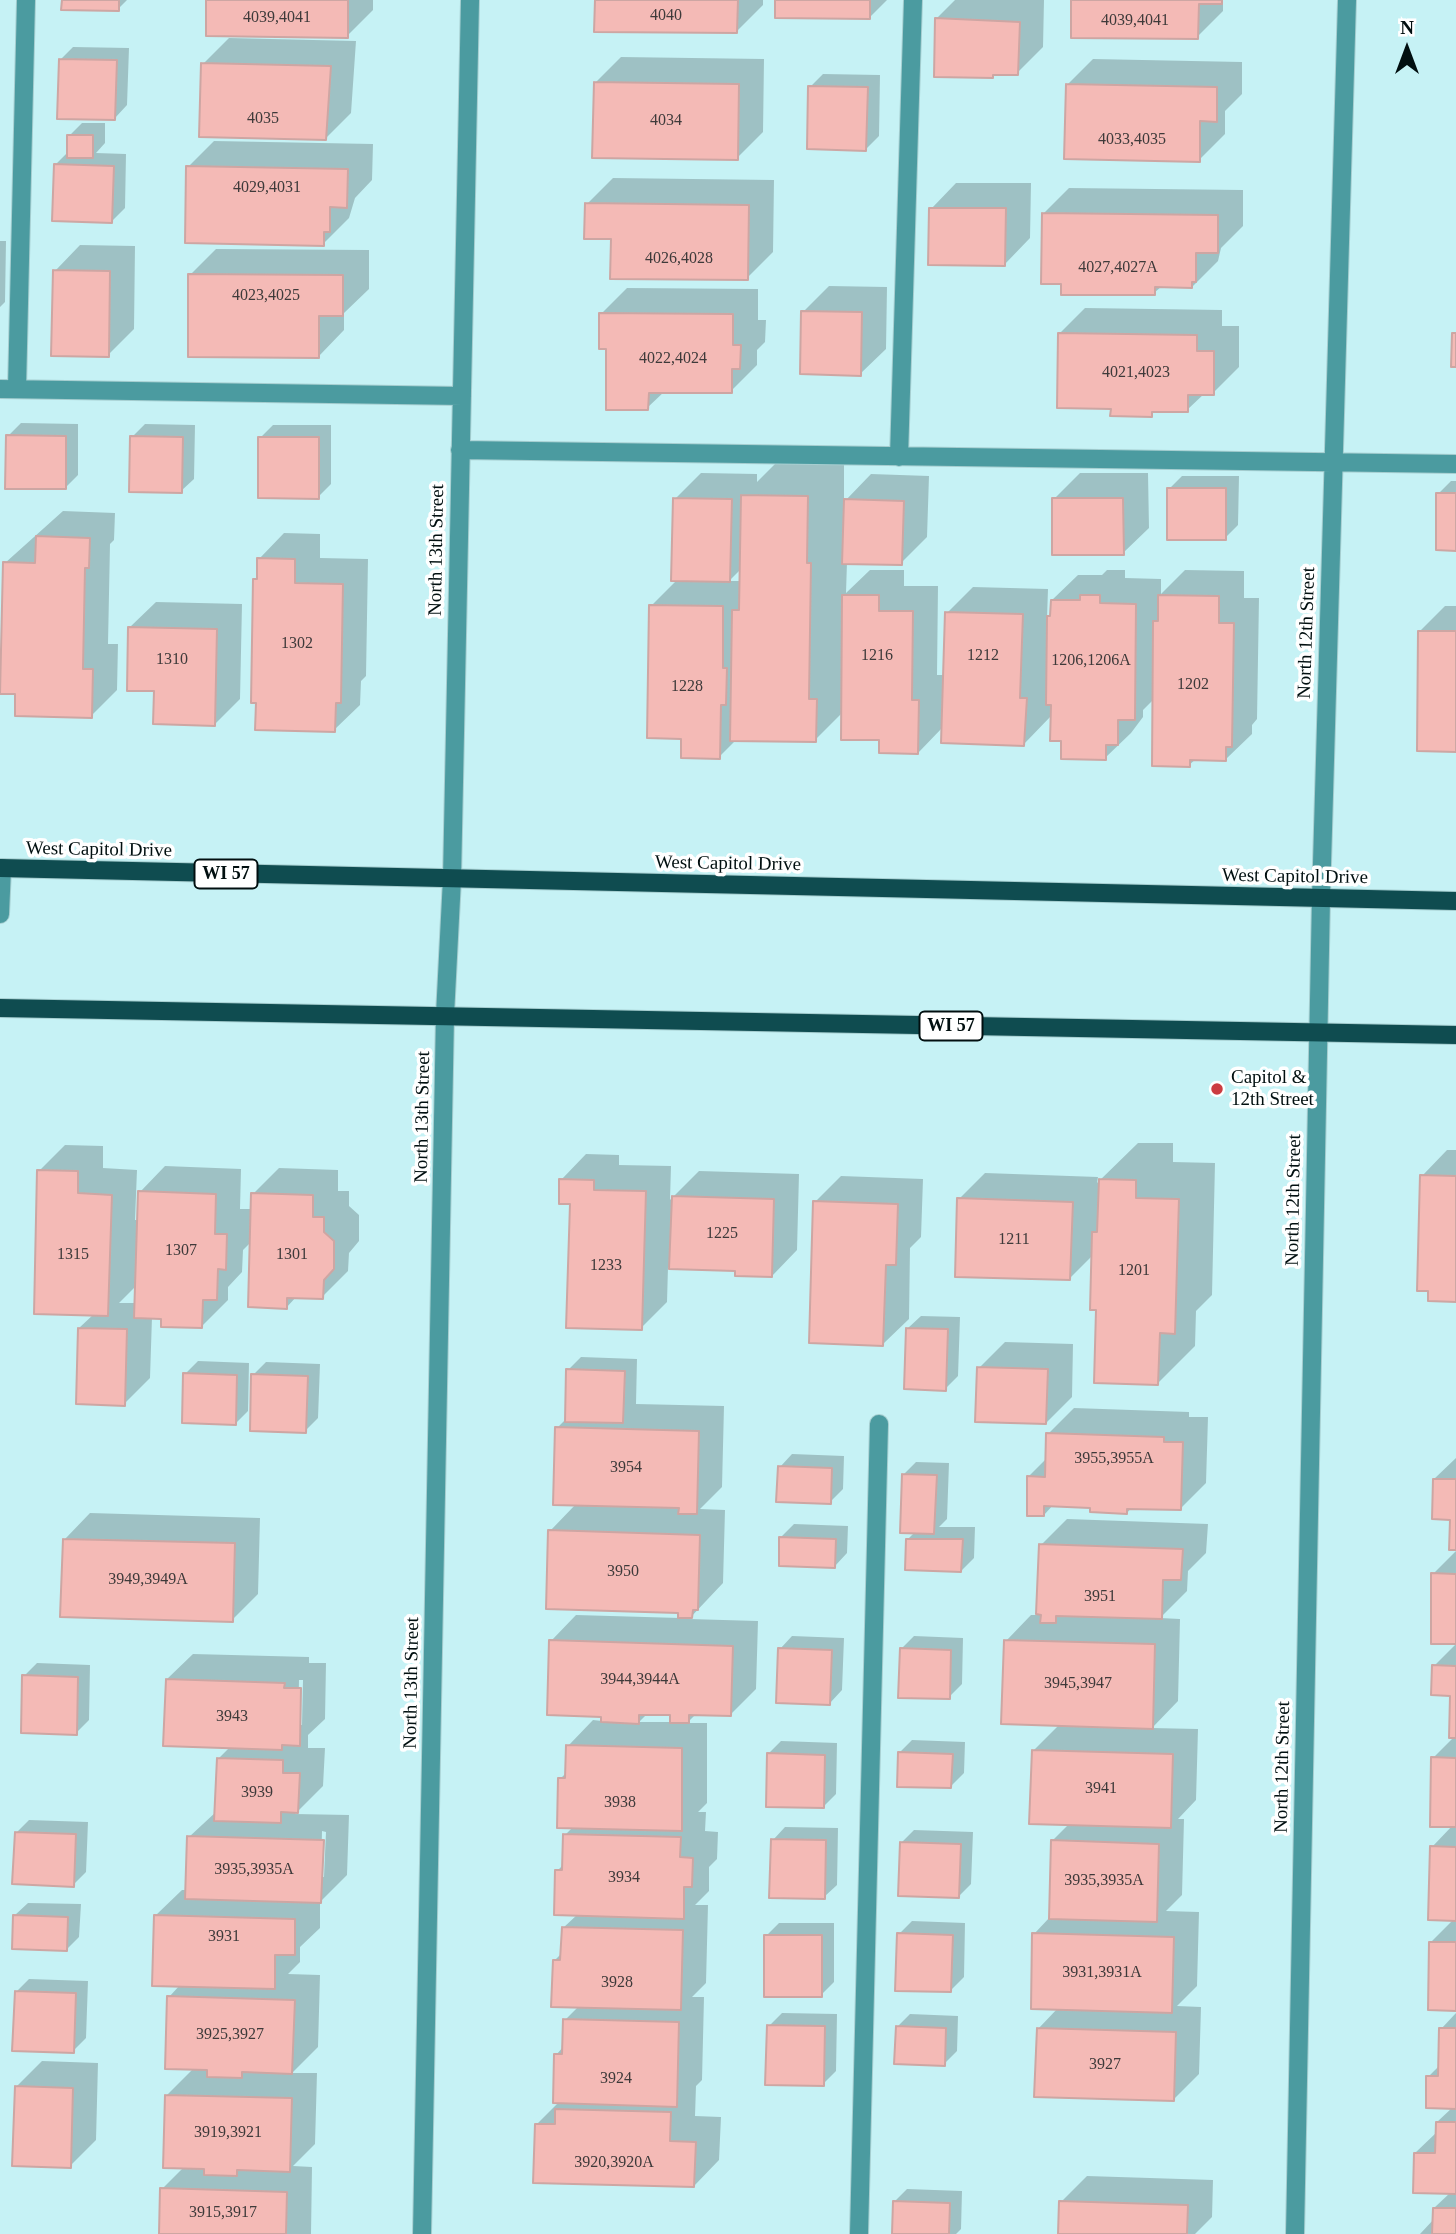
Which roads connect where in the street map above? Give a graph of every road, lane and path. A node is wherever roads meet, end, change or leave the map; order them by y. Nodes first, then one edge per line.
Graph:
1 (26, 0) edge
2 (470, 0) edge
3 (913, 0) edge
4 (1347, 0) edge
5 (8, 389) edge
6 (462, 396) junction
7 (460, 450) junction
8 (899, 457) junction
9 (1334, 462) junction
10 (1456, 464) edge
11 (1, 868) edge
12 (452, 879) junction
13 (1321, 898) junction
14 (1456, 901) edge
15 (0, 914) edge
16 (0, 1008) edge
17 (446, 1015) junction
18 (1318, 1035) junction
19 (1456, 1035) edge
20 (878, 1424) dead end
21 (422, 2234) edge
22 (859, 2234) edge
23 (1295, 2234) edge

1 - 5 street
2 - 6 street, North 13th Street
3 - 8 street
4 - 9 street, North 12th Street
5 - 6 street
6 - 7 street, North 13th Street
7 - 8 street
7 - 12 street, North 13th Street
8 - 9 street
9 - 10 street
9 - 13 street, North 12th Street
11 - 12 main road, West Capitol Drive / WI 57
11 - 15 street
12 - 13 main road, West Capitol Drive / WI 57
12 - 17 street, North 13th Street
13 - 14 main road, West Capitol Drive / WI 57
13 - 18 street, North 12th Street
16 - 17 main road, WI 57
17 - 18 main road, WI 57
17 - 21 street, North 13th Street
18 - 19 main road, WI 57
18 - 23 street, North 12th Street
20 - 22 street

